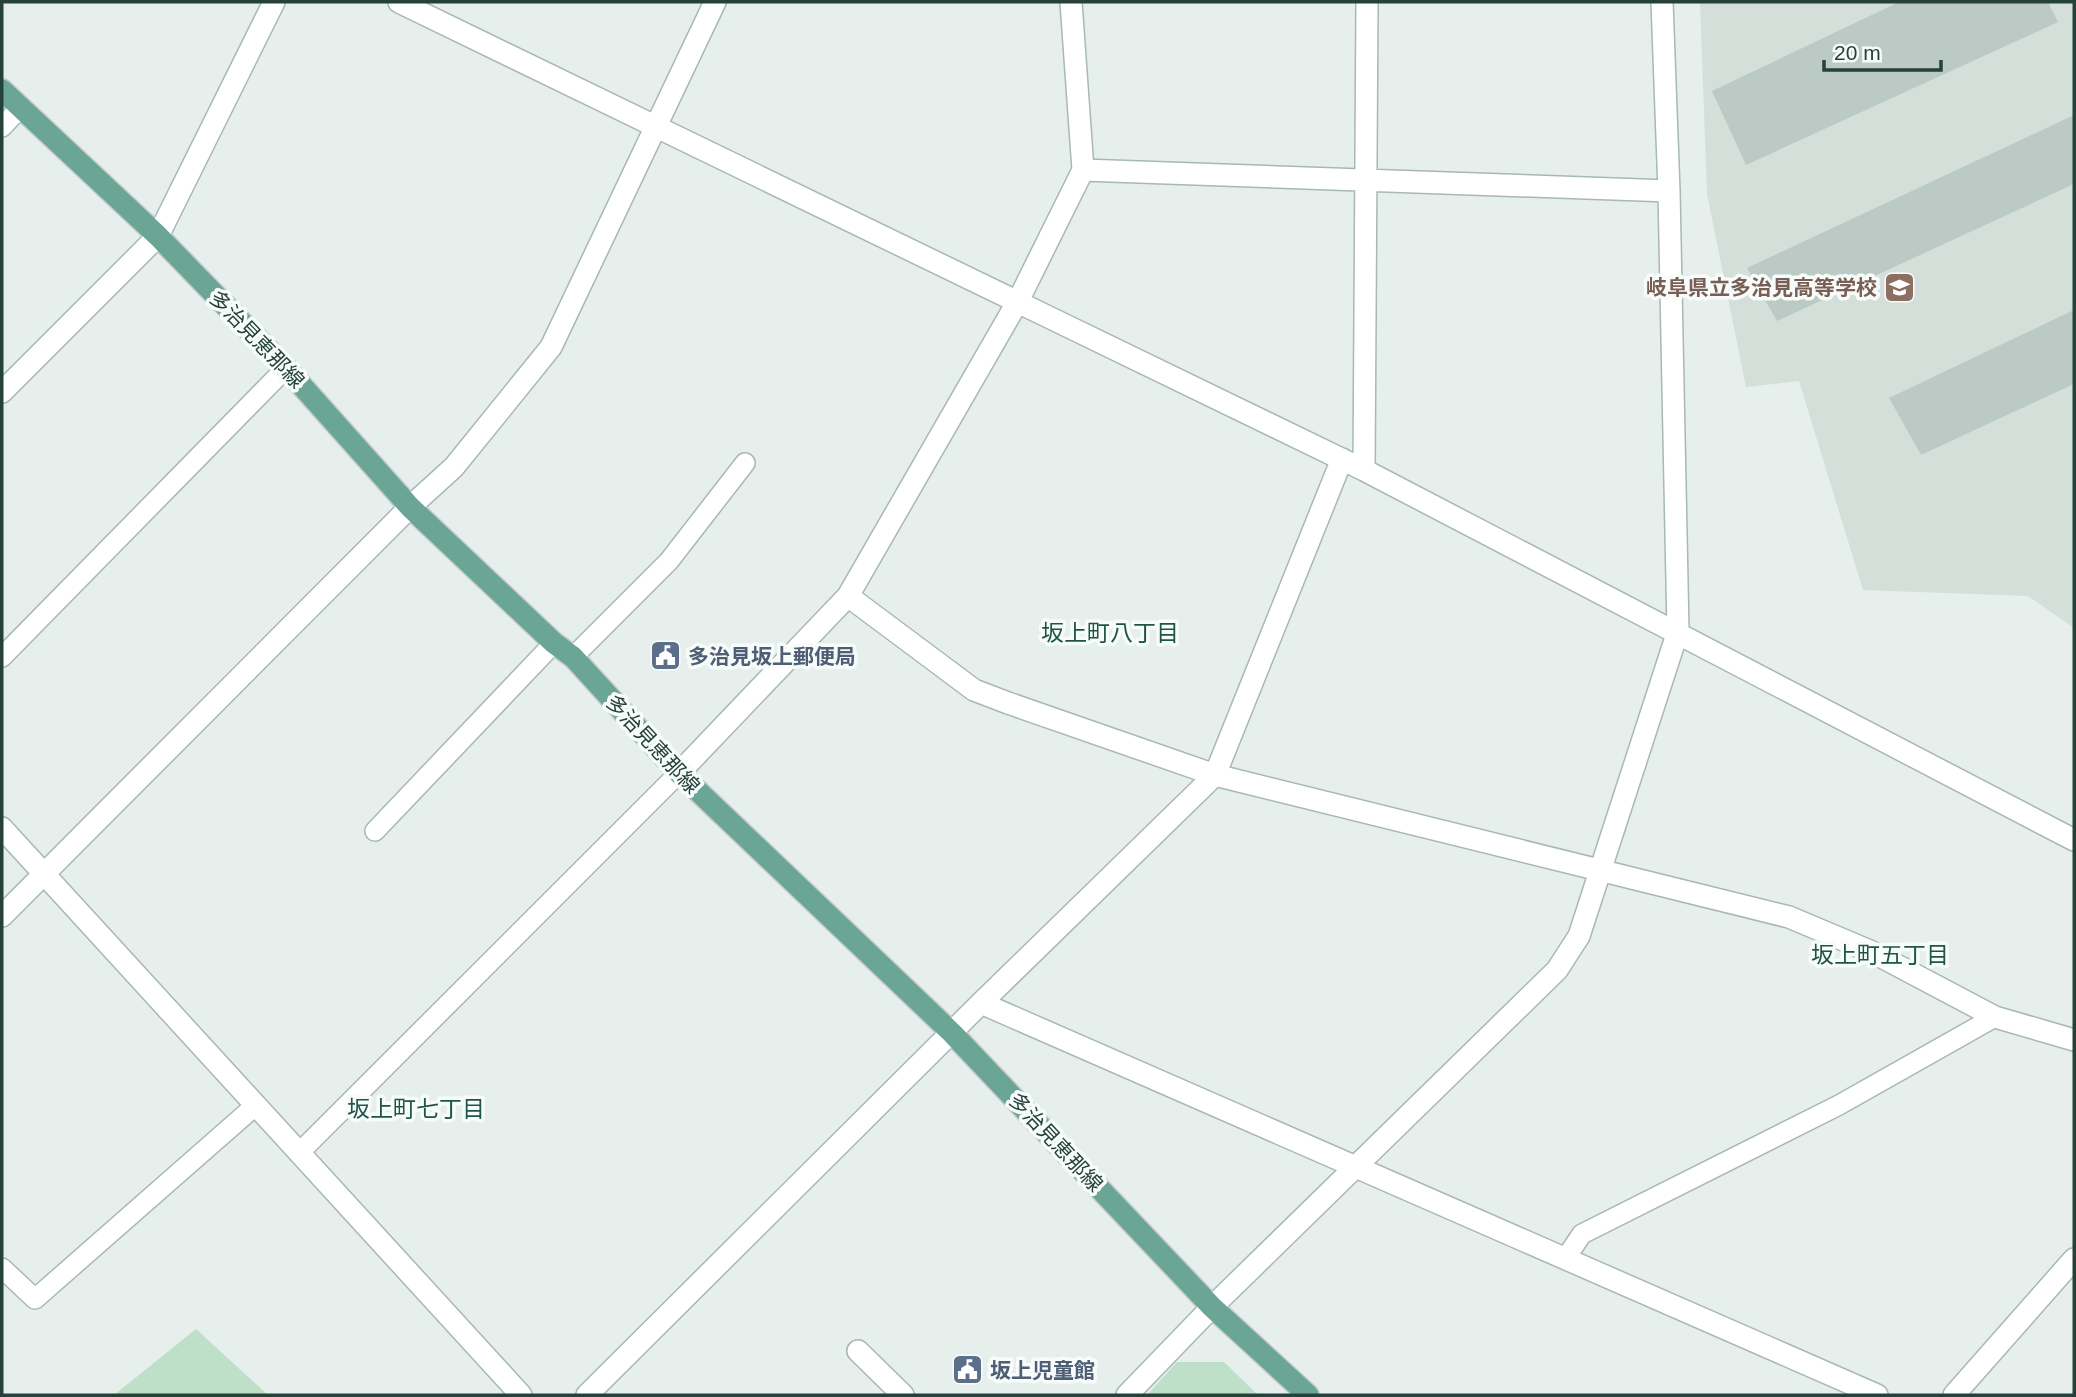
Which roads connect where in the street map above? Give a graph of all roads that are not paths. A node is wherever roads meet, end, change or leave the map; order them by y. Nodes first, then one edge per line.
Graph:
1 (274, 2) edge
2 (399, 2) edge
3 (715, 2) edge
4 (1071, 2) edge
5 (1367, 2) edge
6 (1662, 2) edge
7 (2, 90) edge
8 (20, 108) junction
9 (2, 127) edge
10 (657, 128) junction
11 (1083, 170) junction
12 (1366, 180) junction
13 (1669, 191) junction
14 (158, 236) junction
15 (1018, 301) junction
16 (286, 368) junction
17 (2, 392) edge
18 (1342, 459) junction
19 (745, 463) dead end
20 (1364, 470) junction
21 (410, 507) junction
22 (848, 596) junction
23 (1678, 631) junction
24 (554, 643) junction
25 (2, 657) edge
26 (573, 657) junction
27 (679, 773) junction
28 (1215, 775) junction
29 (2, 828) edge
30 (375, 831) dead end
31 (2074, 840) edge
32 (1603, 870) junction
33 (45, 876) junction
34 (2, 916) edge
35 (981, 1003) junction
36 (1995, 1017) junction
37 (952, 1033) junction
38 (2074, 1040) edge
39 (256, 1105) junction
40 (299, 1153) junction
41 (1353, 1168) junction
42 (1565, 1259) junction
43 (2074, 1259) edge
44 (2, 1268) edge
45 (1212, 1307) junction
46 (858, 1351) dead end
47 (521, 1395) edge
48 (587, 1395) edge
49 (903, 1395) edge
50 (1127, 1395) edge
51 (1308, 1395) edge
52 (1877, 1395) edge
53 (1954, 1395) edge

1 - 14 street
2 - 10 street
3 - 10 street
4 - 11 street
5 - 12 street
6 - 13 street
7 - 8 main road, 多治見恵那線
8 - 9 lane
8 - 14 main road, 多治見恵那線
10 - 15 street
10 - 21 street
11 - 12 street
11 - 15 street
12 - 13 street
12 - 20 street
13 - 23 street
14 - 16 main road, 多治見恵那線
14 - 17 street
15 - 18 street
15 - 22 street
16 - 21 main road, 多治見恵那線
16 - 25 lane
18 - 20 street
18 - 28 street
19 - 26 lane
20 - 23 street
21 - 24 main road, 多治見恵那線
21 - 33 street
22 - 27 street
22 - 28 street
23 - 31 street
23 - 32 street
24 - 26 main road, 多治見恵那線
24 - 30 lane
26 - 27 main road, 多治見恵那線
27 - 37 main road, 多治見恵那線
27 - 40 lane
28 - 32 street
28 - 35 street
29 - 33 street
32 - 36 street
32 - 41 street
33 - 34 street
33 - 39 street
35 - 37 street
35 - 41 street
36 - 38 street
36 - 42 lane
37 - 45 main road, 多治見恵那線
37 - 48 street
39 - 40 street
39 - 44 lane
40 - 47 street
41 - 42 street
41 - 45 street
42 - 52 street
43 - 53 street
45 - 50 street
45 - 51 main road, 多治見恵那線
46 - 49 street

